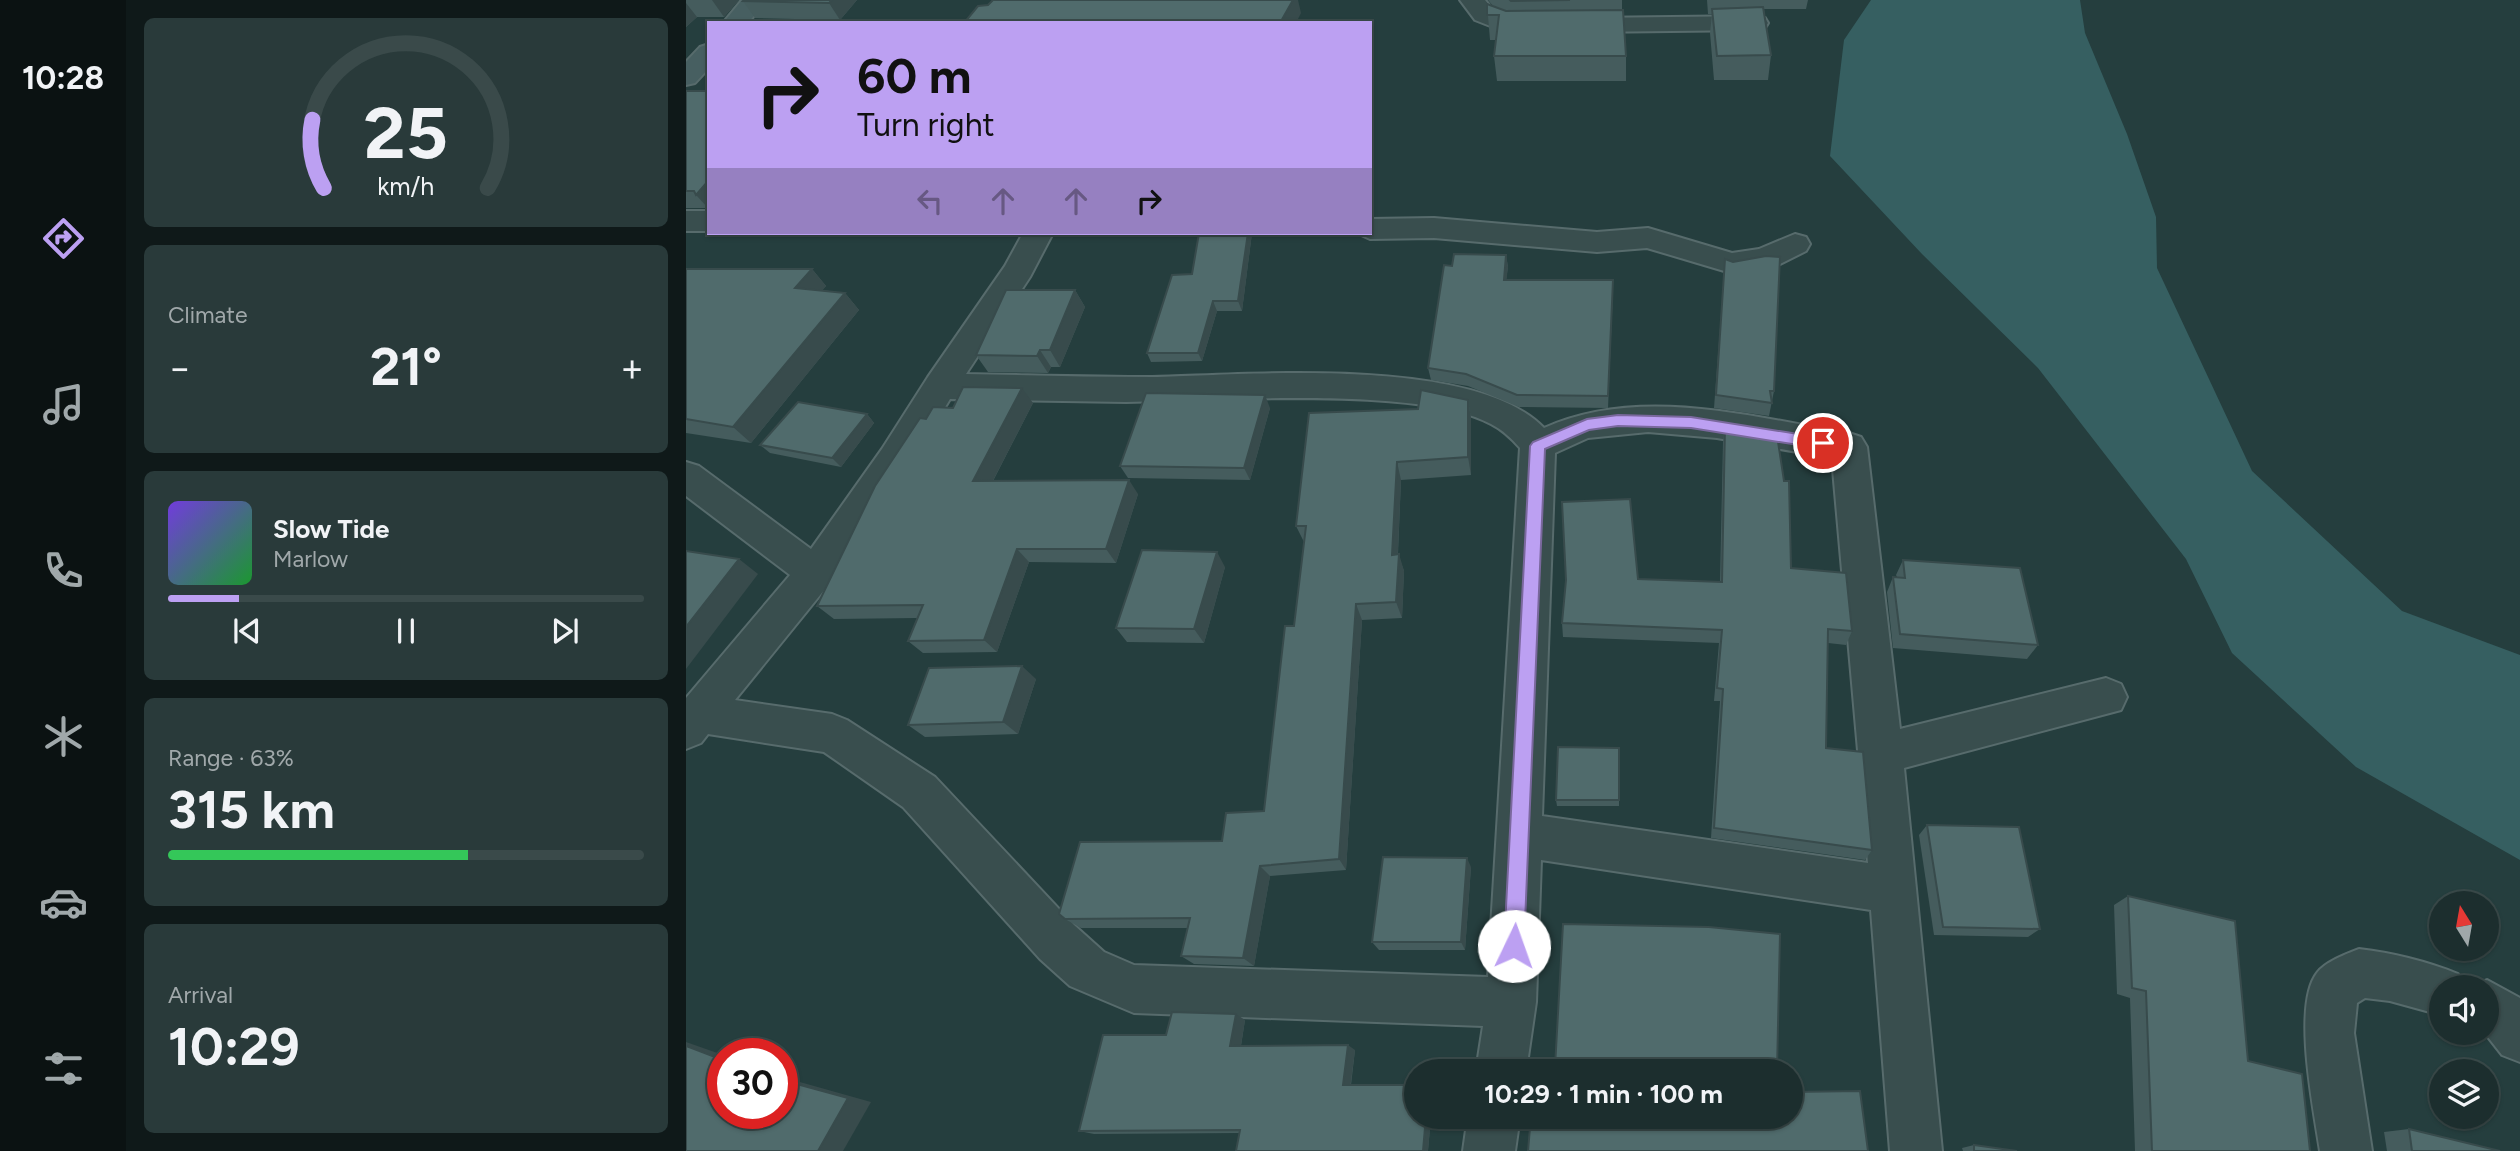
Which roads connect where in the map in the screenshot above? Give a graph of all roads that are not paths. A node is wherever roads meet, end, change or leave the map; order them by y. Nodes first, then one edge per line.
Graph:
1 (755, 0) edge
2 (1472, 0) edge
3 (737, 21) edge
4 (1756, 23) edge
5 (707, 53) edge
6 (686, 77) edge
7 (686, 221) edge
8 (707, 221) edge
9 (1372, 229) edge
10 (1037, 235) edge
11 (1795, 244) dead end
12 (940, 386) junction
13 (1538, 446) junction
14 (686, 476) edge
15 (815, 573) junction
16 (2106, 697) dead end
17 (693, 722) edge
18 (1881, 754) junction
19 (1519, 835) junction
20 (1893, 890) junction
21 (2429, 988) edge
22 (1511, 1002) junction
23 (2499, 1013) edge
24 (2520, 1037) edge
25 (1503, 1059) edge
26 (1492, 1129) edge
27 (1489, 1151) edge
28 (1916, 1151) edge
29 (2346, 1151) edge

1 - 3 main road
2 - 4 street
5 - 6 main road
7 - 8 street
9 - 11 street
10 - 12 street
12 - 13 street
12 - 15 street
13 - 18 street
13 - 19 street
14 - 15 street
15 - 17 street
16 - 18 street
17 - 22 street
18 - 20 street
19 - 20 street
19 - 22 street
20 - 28 street
21 - 29 street
22 - 25 street
23 - 24 street
26 - 27 street

